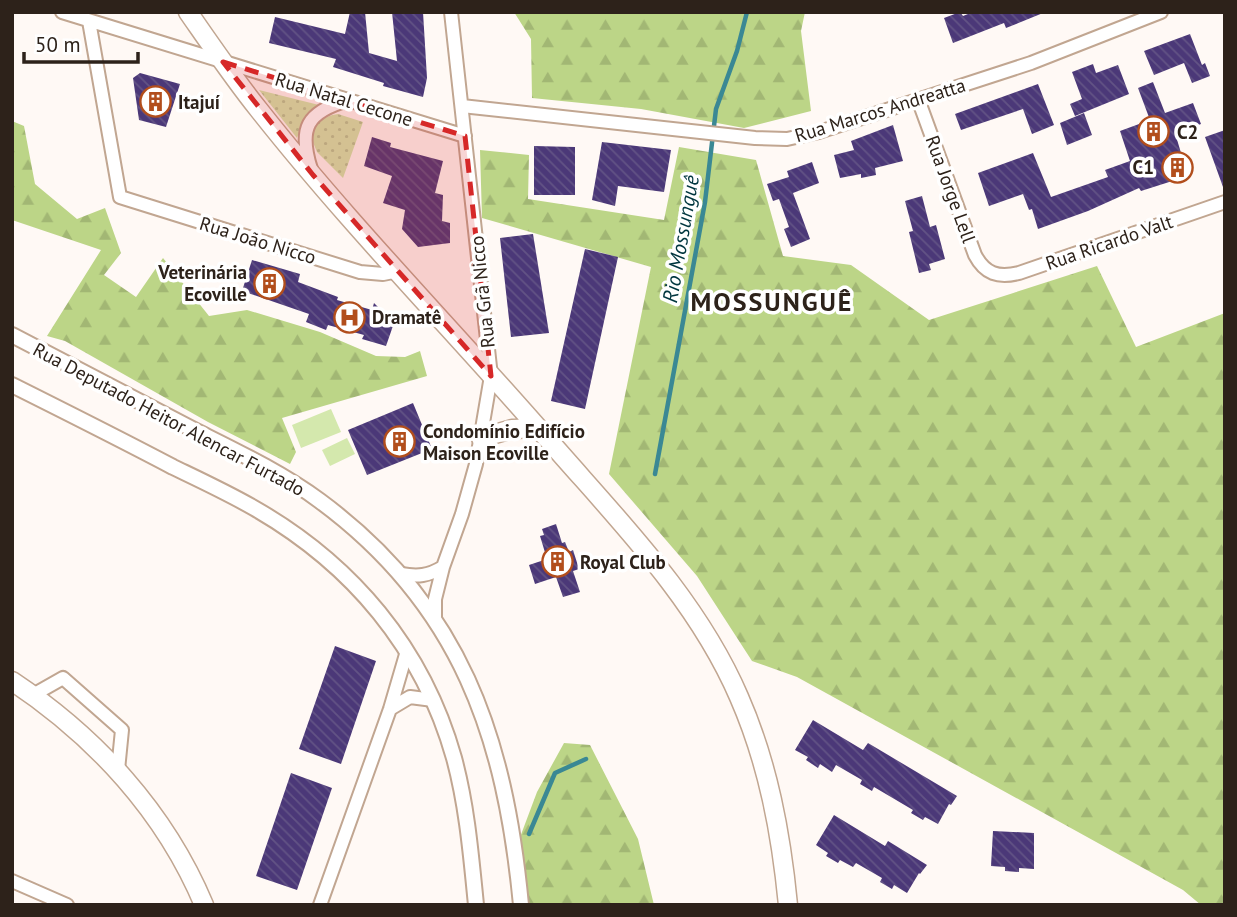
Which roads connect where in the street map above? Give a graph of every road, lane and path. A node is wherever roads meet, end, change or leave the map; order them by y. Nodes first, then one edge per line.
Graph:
1 (62, 12) edge
2 (188, 12) edge
3 (451, 12) edge
4 (1161, 12) edge
5 (89, 21) junction
6 (223, 62) junction
7 (918, 99) junction
8 (348, 100) junction
9 (462, 106) junction
10 (466, 136) junction
11 (313, 175) junction
12 (1225, 202) edge
13 (398, 271) junction
14 (992, 274) joint
15 (12, 335) edge
16 (491, 376) junction
17 (12, 385) edge
18 (538, 428) junction
19 (481, 438) junction
20 (443, 567) junction
21 (401, 574) junction
22 (435, 618) junction
23 (407, 652) junction
24 (12, 681) edge
25 (33, 695) junction
26 (433, 700) junction
27 (390, 709) junction
28 (118, 770) junction
29 (12, 881) edge
30 (66, 905) edge
31 (204, 905) edge
32 (320, 905) edge
33 (476, 905) edge
34 (521, 905) edge
35 (789, 905) edge

1 - 5 street, Rua Natal Cecone
2 - 6 main road
3 - 9 street, Rua Grã Nicco
4 - 7 street, Rua Marcos Andreatta
5 - 6 street, Rua Natal Cecone
5 - 13 street, Rua João Nicco
6 - 8 street, Rua Natal Cecone
6 - 11 main road
7 - 9 street, Rua Marcos Andreatta
7 - 14 street, Rua Jorge Lell
8 - 10 street, Rua Natal Cecone
8 - 11 street
9 - 10 street, Rua Grã Nicco
10 - 16 street, Rua Grã Nicco
11 - 13 main road
12 - 14 street, Rua Ricardo Valt
13 - 16 main road
15 - 21 street, Rua Deputado Heitor Alencar Furtado
16 - 18 main road
16 - 19 street, Rua Grã Nicco
17 - 23 street, Rua Deputado Heitor Alencar Furtado
18 - 19 main road
18 - 35 main road
19 - 20 street, Rua Grã Nicco
20 - 21 street
20 - 22 street, Rua Grã Nicco
21 - 22 street, Rua Deputado Heitor Alencar Furtado
22 - 34 street, Rua Deputado Heitor Alencar Furtado
23 - 26 street, Rua Deputado Heitor Alencar Furtado
23 - 27 street
24 - 25 main road
25 - 28 main road
25 - 28 street
26 - 27 street
26 - 33 street, Rua Deputado Heitor Alencar Furtado
27 - 32 street
28 - 31 main road
29 - 30 street

